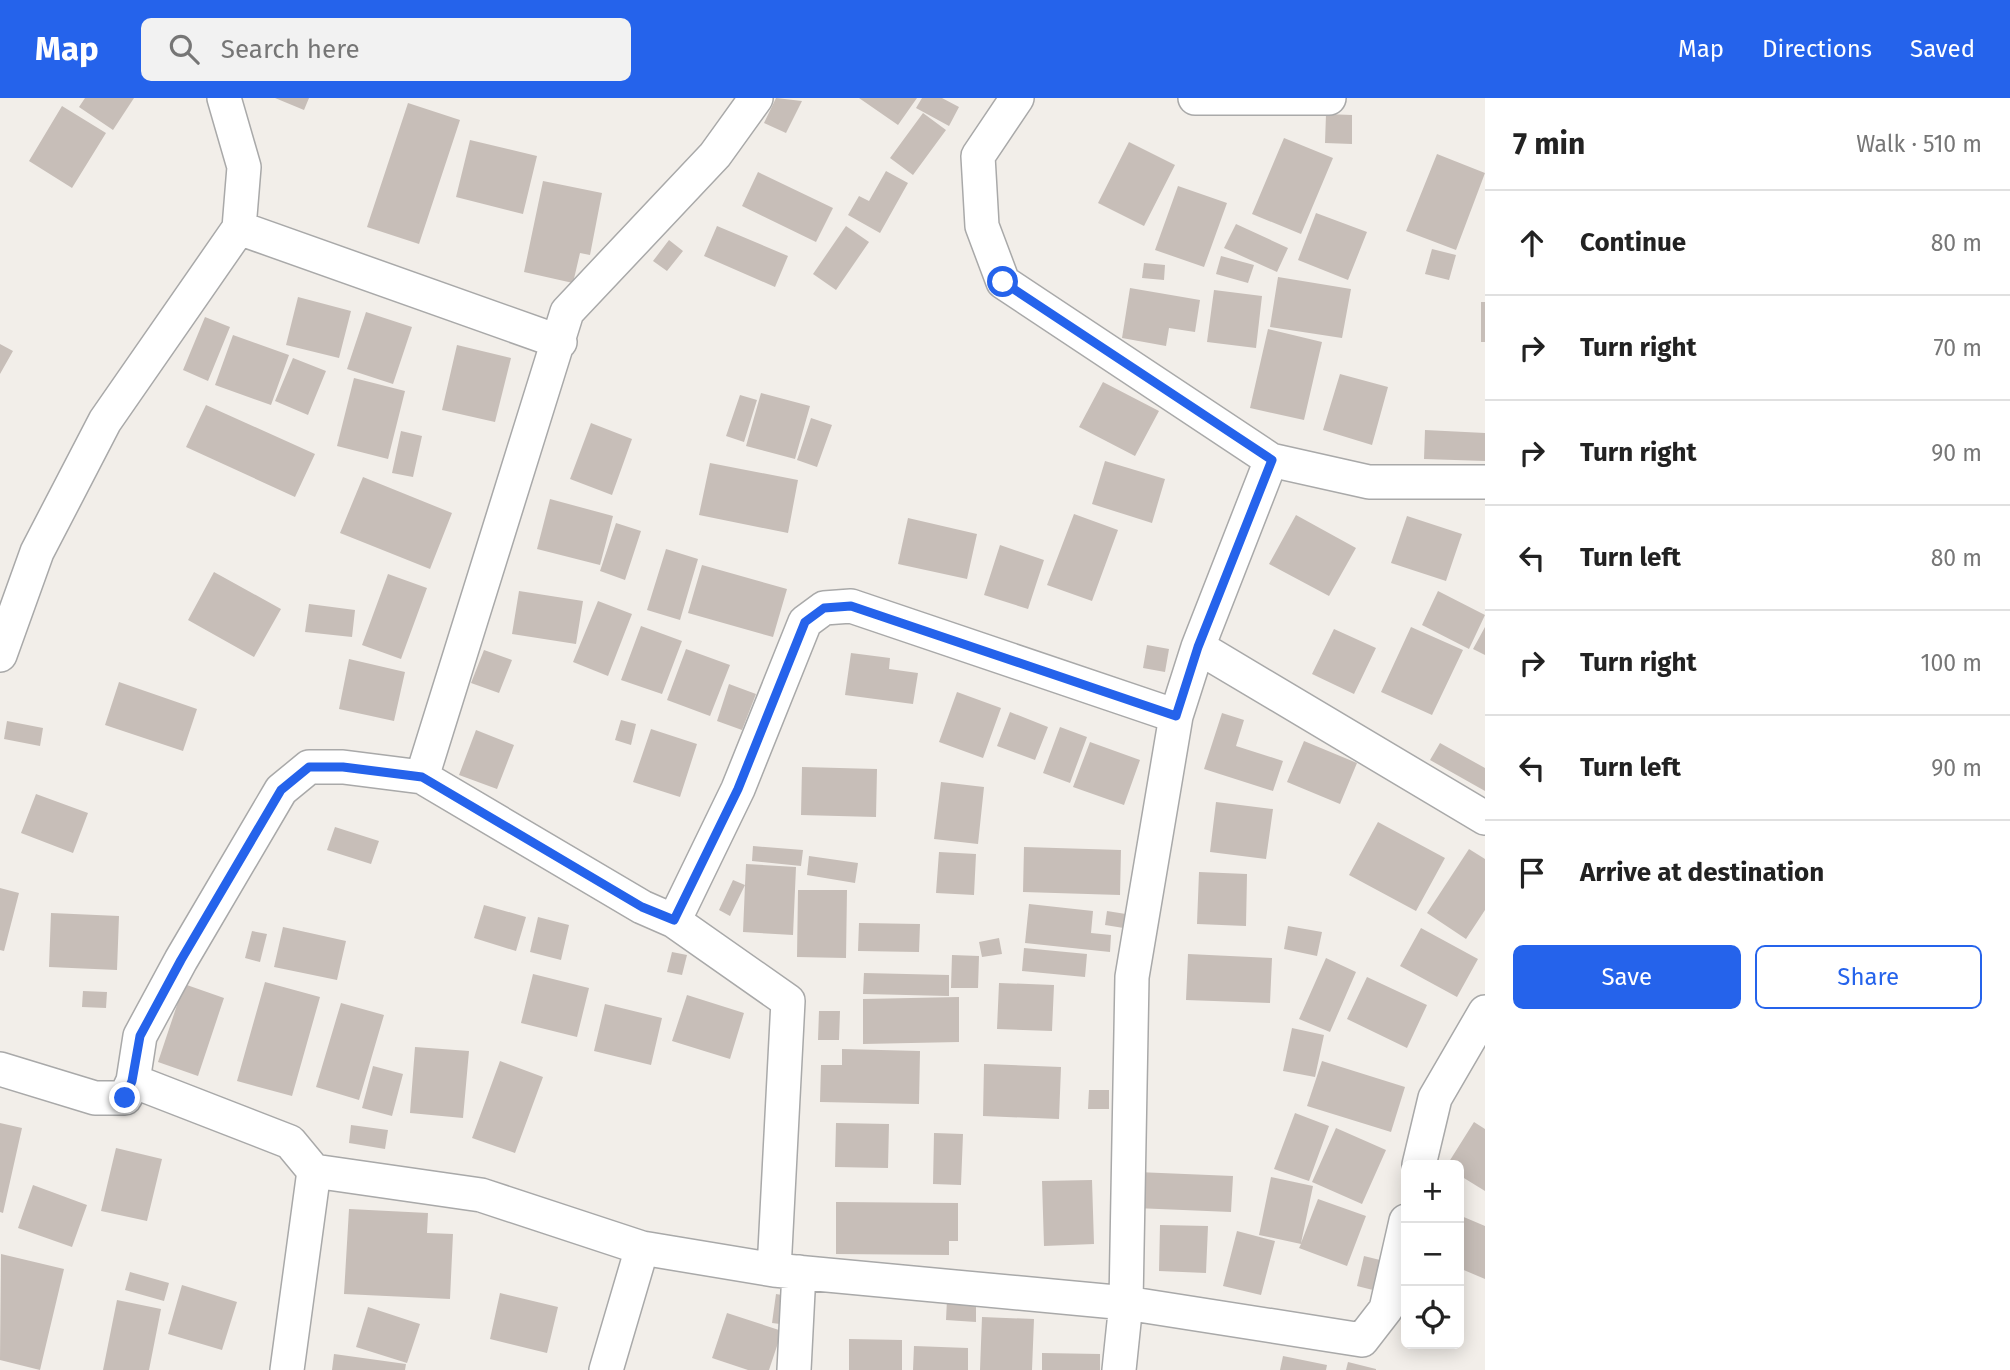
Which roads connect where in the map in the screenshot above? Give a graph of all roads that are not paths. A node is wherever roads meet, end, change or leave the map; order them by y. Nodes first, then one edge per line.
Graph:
1 (224, 98) edge
2 (756, 98) edge
3 (1017, 98) edge
4 (1195, 98) edge
5 (1329, 98) edge
6 (239, 228) junction
7 (560, 342) junction
8 (1272, 460) junction
9 (1485, 482) edge
10 (1198, 647) junction
11 (0, 655) edge
12 (1176, 716) junction
13 (422, 777) junction
14 (1485, 817) edge
15 (674, 920) junction
16 (1485, 1012) edge
17 (0, 1069) edge
18 (132, 1081) junction
19 (1420, 1160) edge
20 (314, 1171) junction
21 (1406, 1223) edge
22 (642, 1248) junction
23 (787, 1271) junction
24 (1126, 1303) junction
25 (287, 1370) edge
26 (606, 1370) edge
27 (794, 1370) edge
28 (1119, 1370) edge

1 - 6 street
2 - 7 street
3 - 8 street
4 - 5 street
6 - 7 street
6 - 11 street
7 - 13 street
8 - 9 street
8 - 10 street
10 - 12 street
10 - 14 street
12 - 15 street
12 - 24 street
13 - 15 street
13 - 18 street
15 - 23 street
16 - 19 street
17 - 18 street
18 - 20 street
20 - 22 street
20 - 25 street
21 - 24 street
22 - 23 street
22 - 26 street
23 - 24 street
23 - 27 street
24 - 28 street

